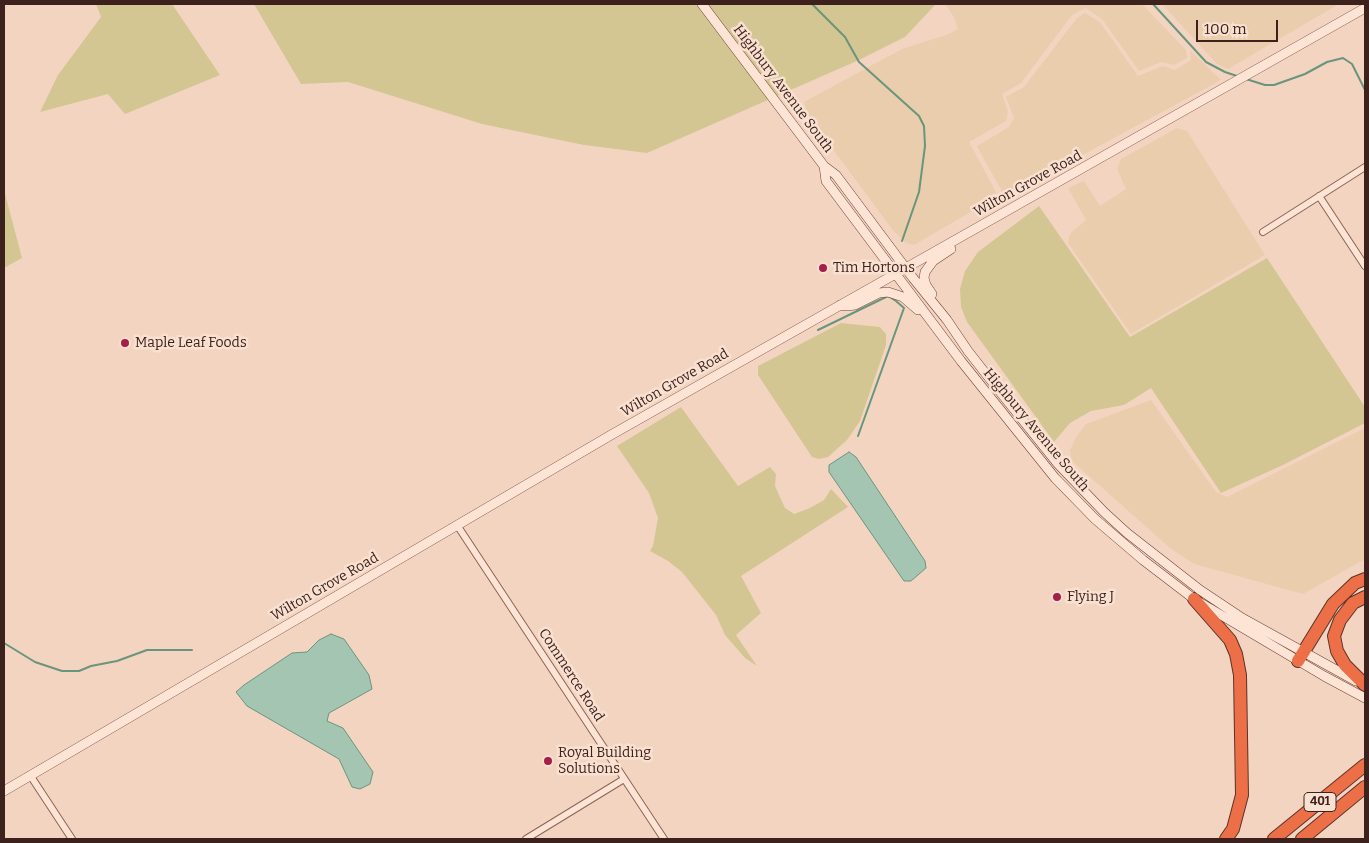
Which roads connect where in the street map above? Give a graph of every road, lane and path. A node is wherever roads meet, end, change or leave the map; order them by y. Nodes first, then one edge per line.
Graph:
1 (702, 4) edge
2 (1365, 8) edge
3 (824, 166) junction
4 (1365, 167) edge
5 (1319, 196) junction
6 (999, 216) junction
7 (1263, 232) dead end
8 (1365, 266) edge
9 (906, 268) junction
10 (896, 273) junction
11 (840, 305) junction
12 (947, 320) junction
13 (936, 328) junction
14 (457, 525) junction
15 (1365, 579) edge
16 (1365, 597) edge
17 (1194, 599) junction
18 (1302, 657) junction
19 (1365, 686) edge
20 (1365, 698) edge
21 (1365, 757) edge
22 (1365, 765) edge
23 (30, 776) junction
24 (624, 780) junction
25 (1365, 787) edge
26 (4, 791) edge
27 (1319, 802) junction
28 (72, 839) edge
29 (526, 839) edge
30 (664, 839) edge
31 (1226, 839) edge
32 (1274, 839) edge
33 (1302, 839) edge

1 - 3 main road, Highbury Avenue South
2 - 6 main road, Wilton Grove Road
3 - 9 main road, Highbury Avenue South
3 - 10 main road, Highbury Avenue South
4 - 5 street
5 - 7 street
5 - 8 street
6 - 9 main road, Wilton Grove Road
6 - 12 main road
9 - 10 main road, Wilton Grove Road
9 - 12 main road, Highbury Avenue South
10 - 11 main road, Wilton Grove Road
10 - 13 main road, Highbury Avenue South
11 - 13 main road
11 - 14 main road, Wilton Grove Road
12 - 18 main road, Highbury Avenue South
13 - 17 main road, Highbury Avenue South
14 - 23 main road, Wilton Grove Road
14 - 24 street, Commerce Road
15 - 18 highway
16 - 19 highway
17 - 18 main road, Highbury Avenue South
17 - 31 highway
18 - 19 main road, Highbury Avenue South
18 - 20 main road, Highbury Avenue South
21 - 27 highway
22 - 27 highway, 401
23 - 26 main road, Wilton Grove Road
23 - 28 street
24 - 29 street
24 - 30 street, Commerce Road
25 - 33 highway, 401
27 - 32 highway, 401

